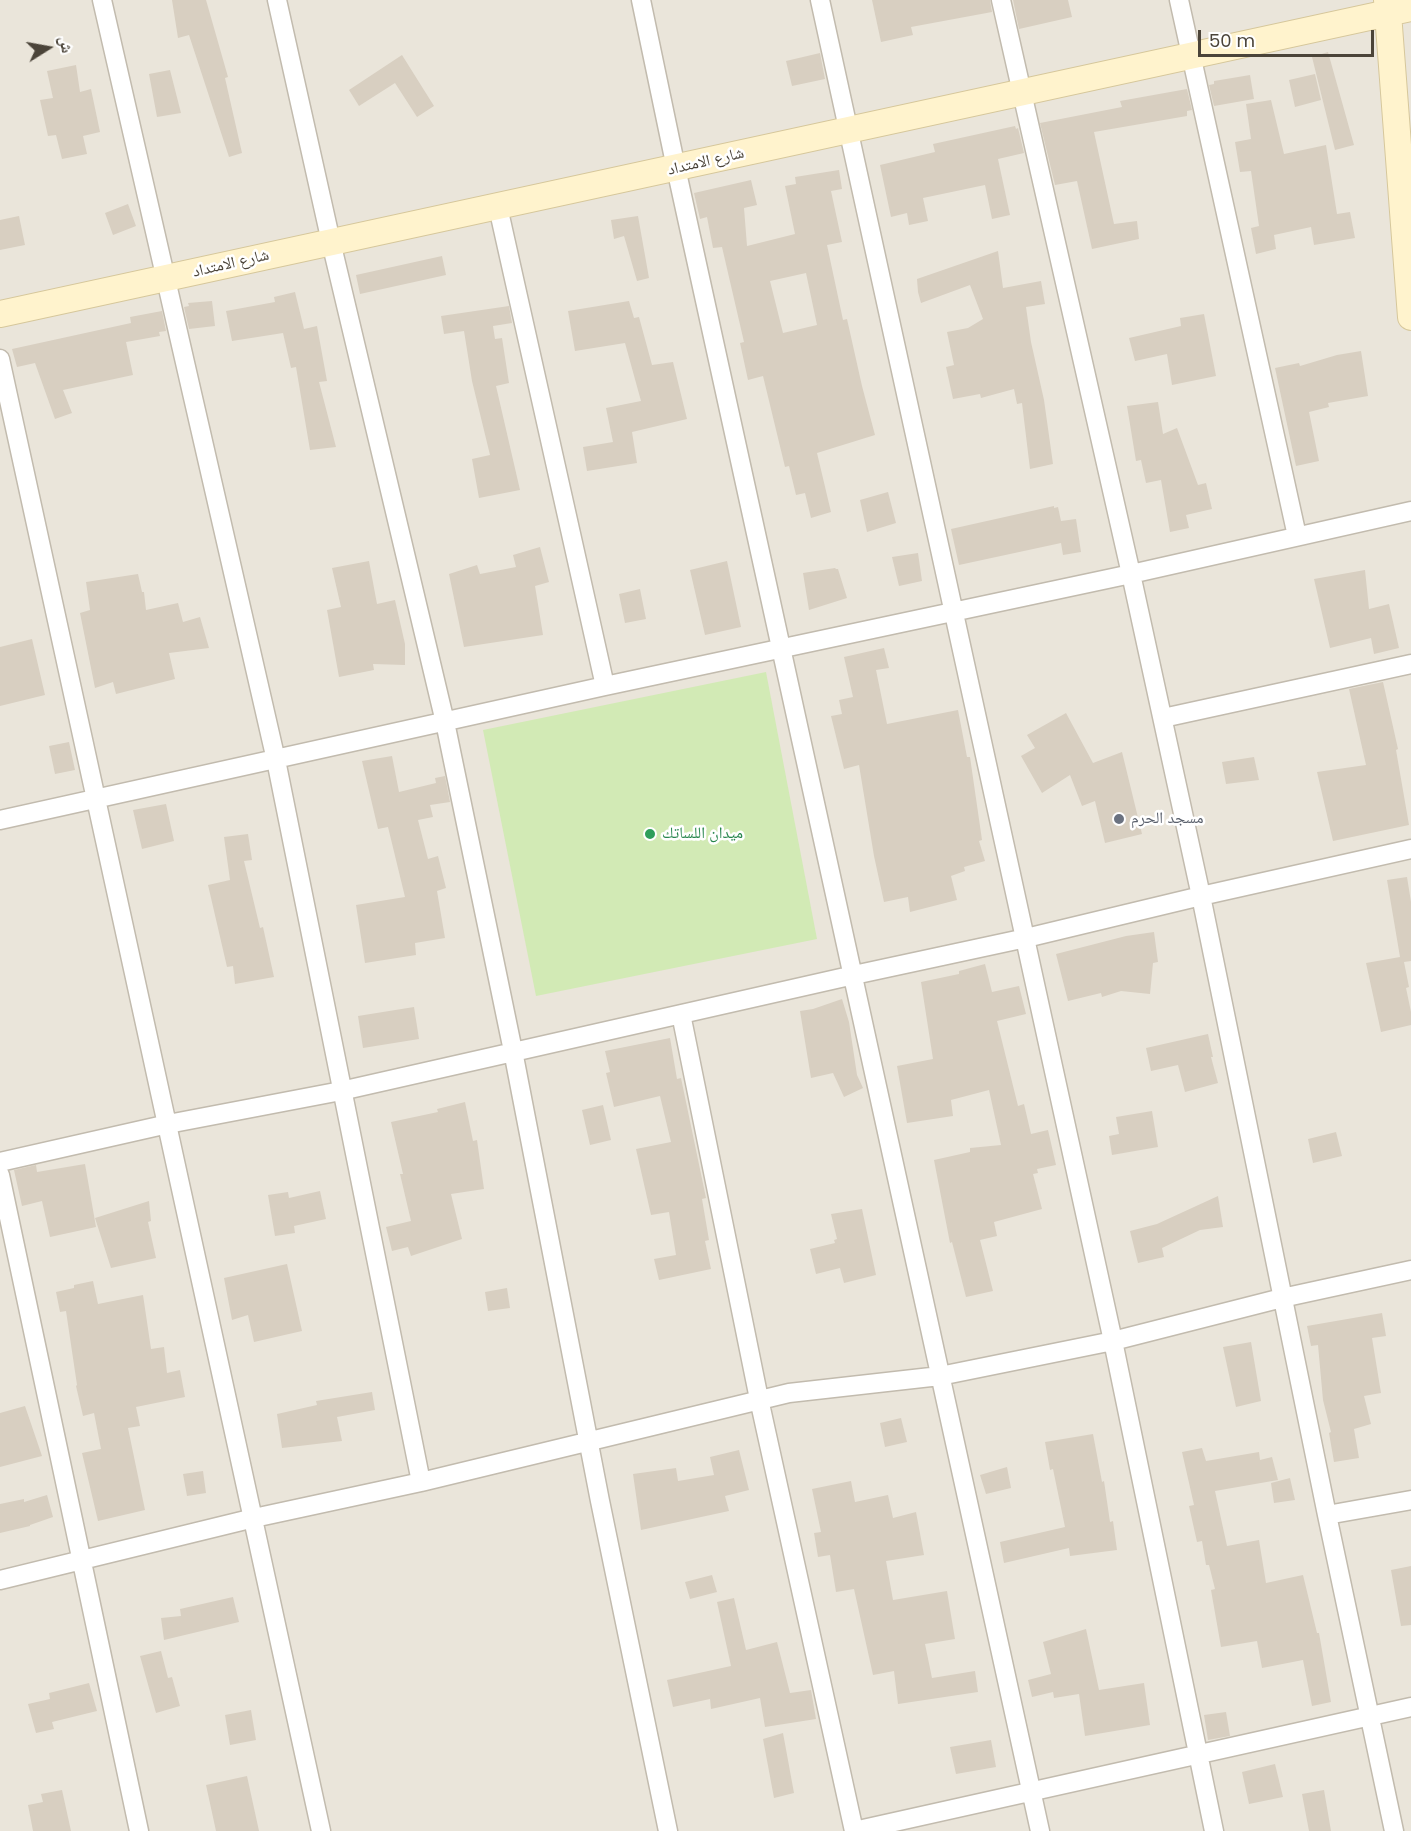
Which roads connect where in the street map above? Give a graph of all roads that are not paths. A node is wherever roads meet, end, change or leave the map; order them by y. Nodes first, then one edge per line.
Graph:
1 (102, 0) edge
2 (277, 0) edge
3 (641, 0) edge
4 (820, 0) edge
5 (1001, 0) edge
6 (1179, 0) edge
7 (1396, 7) edge
8 (1191, 56) junction
9 (1021, 93) junction
10 (847, 130) junction
11 (676, 168) junction
12 (498, 207) junction
13 (331, 242) junction
14 (165, 279) junction
15 (0, 314) edge
16 (1411, 316) edge
17 (0, 359) edge
18 (1411, 511) edge
19 (1297, 536) junction
20 (1131, 574) junction
21 (953, 611) junction
22 (782, 647) junction
23 (1411, 664) edge
24 (605, 686) junction
25 (1162, 718) junction
26 (445, 722) junction
27 (276, 760) junction
28 (95, 800) junction
29 (0, 820) edge
30 (1411, 849) edge
31 (1201, 896) junction
32 (1026, 938) junction
33 (854, 975) junction
34 (681, 1014) junction
35 (513, 1051) junction
36 (341, 1090) junction
37 (168, 1124) junction
38 (0, 1162) edge
39 (0, 1174) edge
40 (1411, 1270) edge
41 (1282, 1298) junction
42 (1113, 1341) junction
43 (940, 1376) junction
44 (759, 1399) junction
45 (589, 1442) junction
46 (421, 1482) junction
47 (1411, 1500) edge
48 (1326, 1515) junction
49 (254, 1518) junction
50 (81, 1561) junction
51 (0, 1580) edge
52 (1411, 1707) edge
53 (1370, 1717) junction
54 (1197, 1756) junction
55 (1032, 1792) junction
56 (139, 1831) edge
57 (321, 1831) edge
58 (668, 1831) edge
59 (854, 1831) edge
60 (1040, 1831) edge
61 (1214, 1831) edge
62 (1394, 1831) edge

1 - 14 street
2 - 13 street
3 - 11 street
4 - 10 street
5 - 9 street
6 - 8 street
7 - 8 street, شارع الامتداد
7 - 16 street
8 - 9 street, شارع الامتداد
8 - 19 street
9 - 10 street, شارع الامتداد
9 - 20 street
10 - 11 street, شارع الامتداد
10 - 21 street
11 - 12 street, شارع الامتداد
11 - 22 street
12 - 13 street, شارع الامتداد
12 - 24 street
13 - 14 street, شارع الامتداد
13 - 26 street
14 - 15 street, شارع الامتداد
14 - 27 street
17 - 28 street
18 - 19 street
19 - 20 street
20 - 21 street
20 - 25 street
21 - 22 street
21 - 32 street
22 - 24 street
22 - 33 street
23 - 25 street
24 - 26 street
25 - 31 street
26 - 27 street
26 - 35 street
27 - 28 street
27 - 36 street
28 - 29 street
28 - 37 street
30 - 31 street
31 - 32 street
31 - 41 street
32 - 33 street
32 - 42 street
33 - 34 street
33 - 43 street
34 - 35 street
34 - 44 street
35 - 36 street
35 - 45 street
36 - 37 street
36 - 46 street
37 - 38 street
37 - 49 street
39 - 50 street
40 - 41 street
41 - 42 street
41 - 48 street
42 - 43 street
42 - 54 street
43 - 44 street
43 - 55 street
44 - 45 street
44 - 59 street
45 - 46 street
45 - 58 street
46 - 49 street
47 - 48 street
48 - 53 street
49 - 50 street
49 - 57 street
50 - 51 street
50 - 56 street
52 - 53 street
53 - 54 street
53 - 62 street
54 - 55 street
54 - 61 street
55 - 59 street
55 - 60 street

